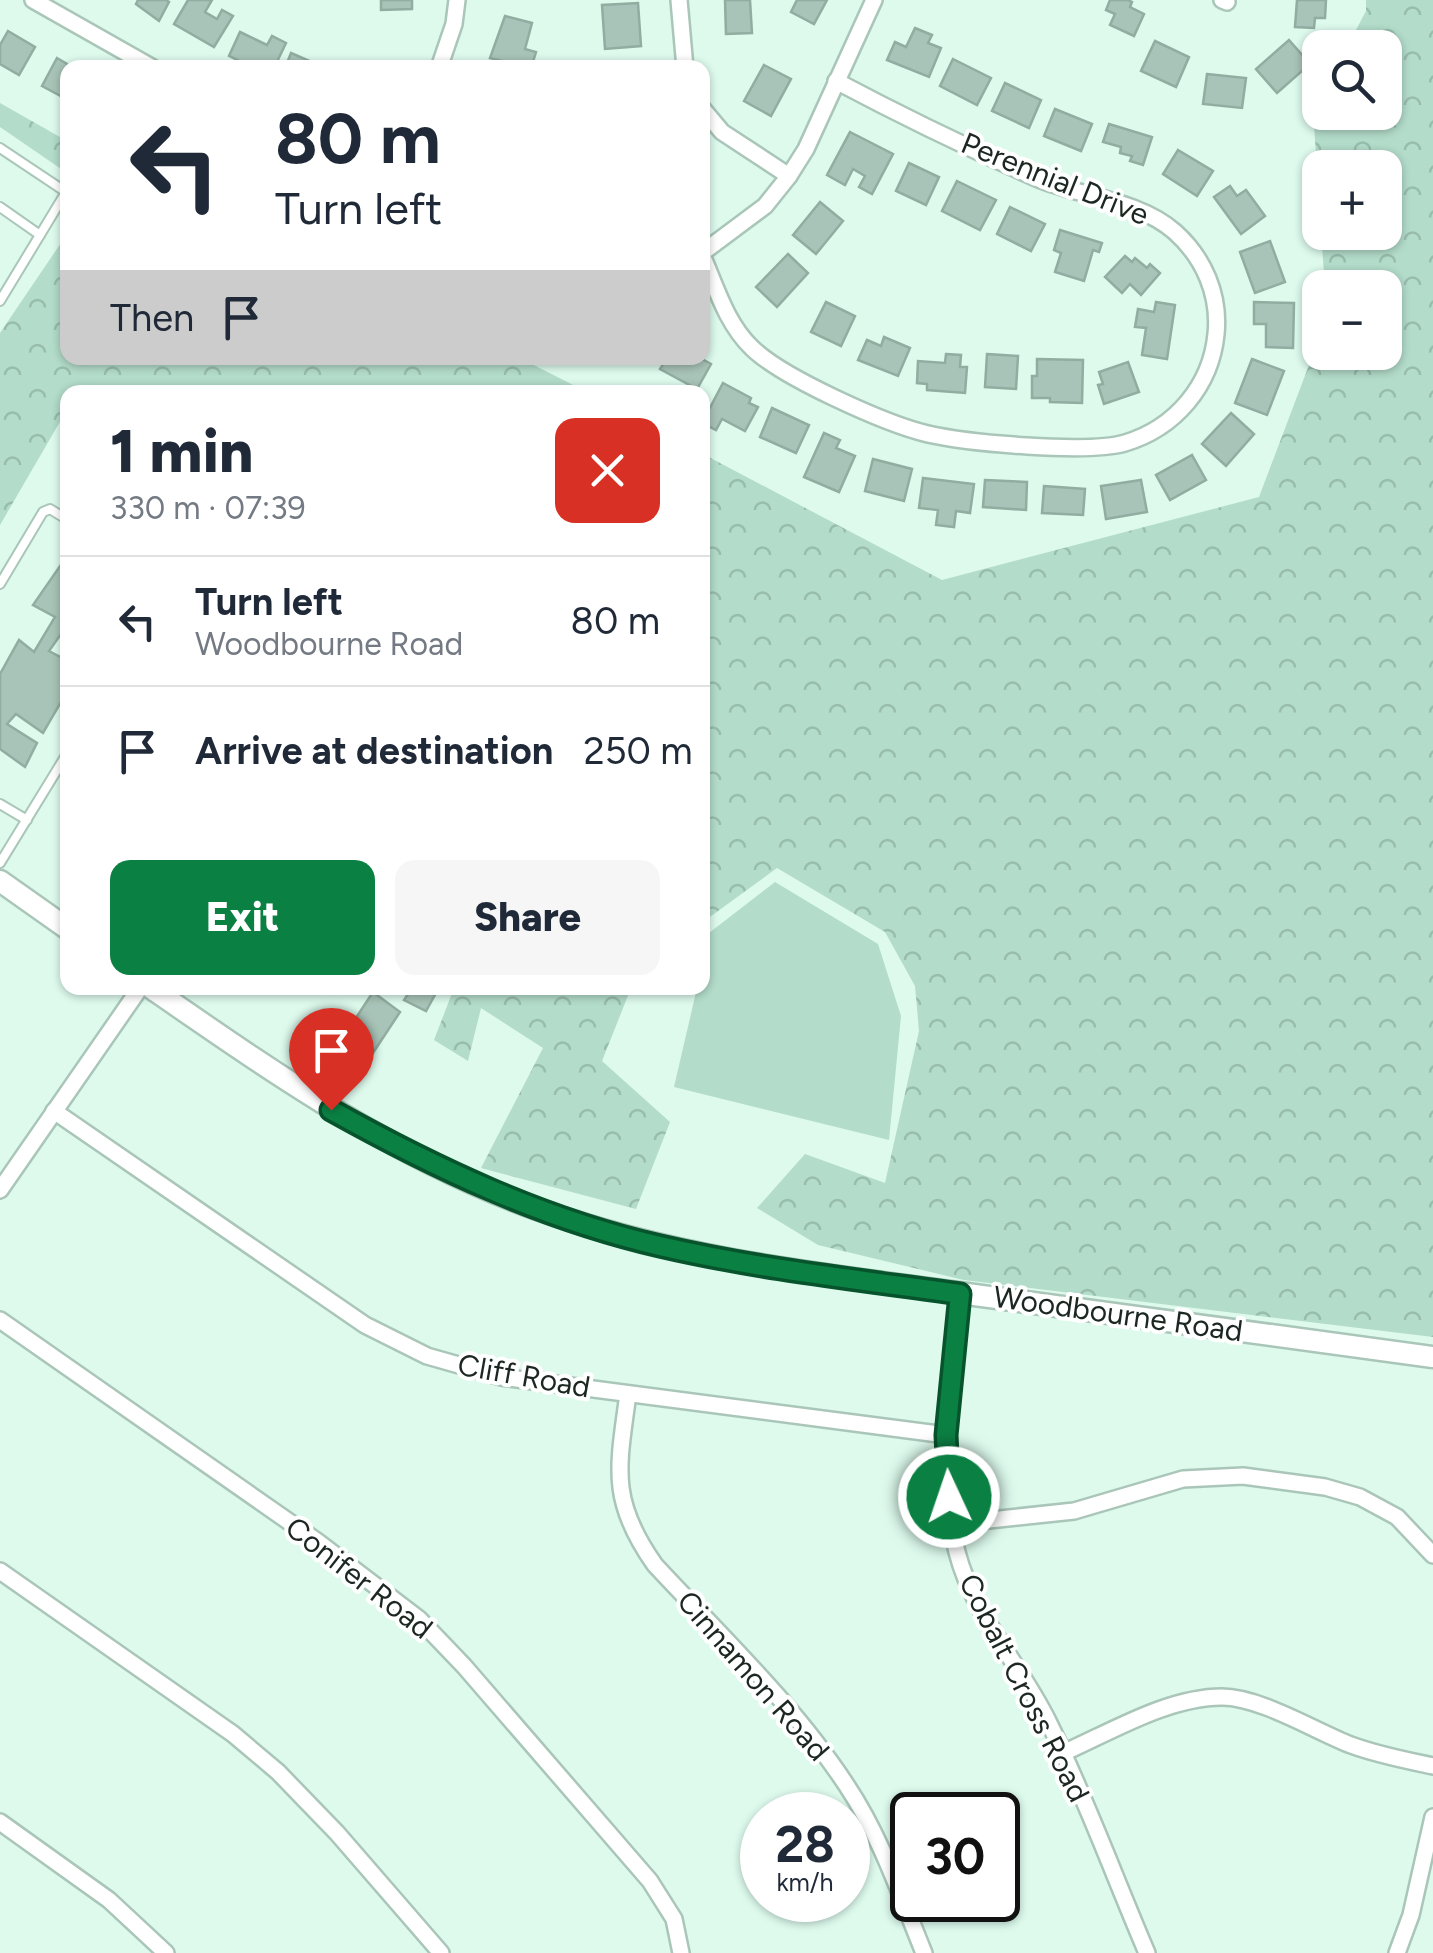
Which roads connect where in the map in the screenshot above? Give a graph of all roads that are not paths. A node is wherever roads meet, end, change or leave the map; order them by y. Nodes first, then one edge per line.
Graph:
1 (33, 0) edge
2 (457, 0) edge
3 (679, 0) edge
4 (874, 0) edge
5 (139, 60) edge
6 (443, 60) edge
7 (684, 60) edge
8 (836, 81) junction
9 (710, 118) edge
10 (0, 148) edge
11 (789, 176) junction
12 (60, 188) edge
13 (60, 202) edge
14 (0, 207) edge
15 (40, 235) junction
16 (710, 248) edge
17 (710, 274) edge
18 (0, 301) edge
19 (60, 516) edge
20 (0, 584) edge
21 (60, 765) edge
22 (0, 804) edge
23 (27, 820) junction
24 (0, 863) edge
25 (0, 881) edge
26 (60, 923) edge
27 (135, 995) edge
28 (161, 995) edge
29 (54, 1111) junction
30 (0, 1190) edge
31 (960, 1294) junction
32 (0, 1320) edge
33 (1433, 1356) edge
34 (628, 1394) junction
35 (946, 1435) junction
36 (952, 1524) junction
37 (1433, 1555) edge
38 (0, 1571) edge
39 (1062, 1753) junction
40 (1433, 1766) edge
41 (1433, 1817) edge
42 (0, 1822) edge
43 (166, 1953) edge
44 (441, 1953) edge
45 (681, 1953) edge
46 (924, 1953) edge
47 (1147, 1953) edge
48 (1397, 1953) edge

1 - 5 street
2 - 6 street
3 - 7 street
4 - 8 street
8 - 11 street
8 - 17 street, Perennial Drive
9 - 11 street
10 - 12 lane
11 - 16 street
13 - 15 lane
14 - 15 lane
15 - 18 lane
19 - 20 lane
21 - 23 lane
22 - 23 lane
23 - 24 lane
25 - 26 main road
27 - 29 street
28 - 31 main road, Woodbourne Road
29 - 30 street
29 - 34 street, Cliff Road
31 - 33 main road, Woodbourne Road
31 - 35 street, Cobalt Cross Road
32 - 45 street, Conifer Road
34 - 35 street, Cliff Road
34 - 46 street, Cinnamon Road
35 - 36 street, Cobalt Cross Road
36 - 37 street
36 - 39 street, Cobalt Cross Road
38 - 44 street
39 - 40 street
39 - 47 street, Cobalt Cross Road
41 - 48 street
42 - 43 street

